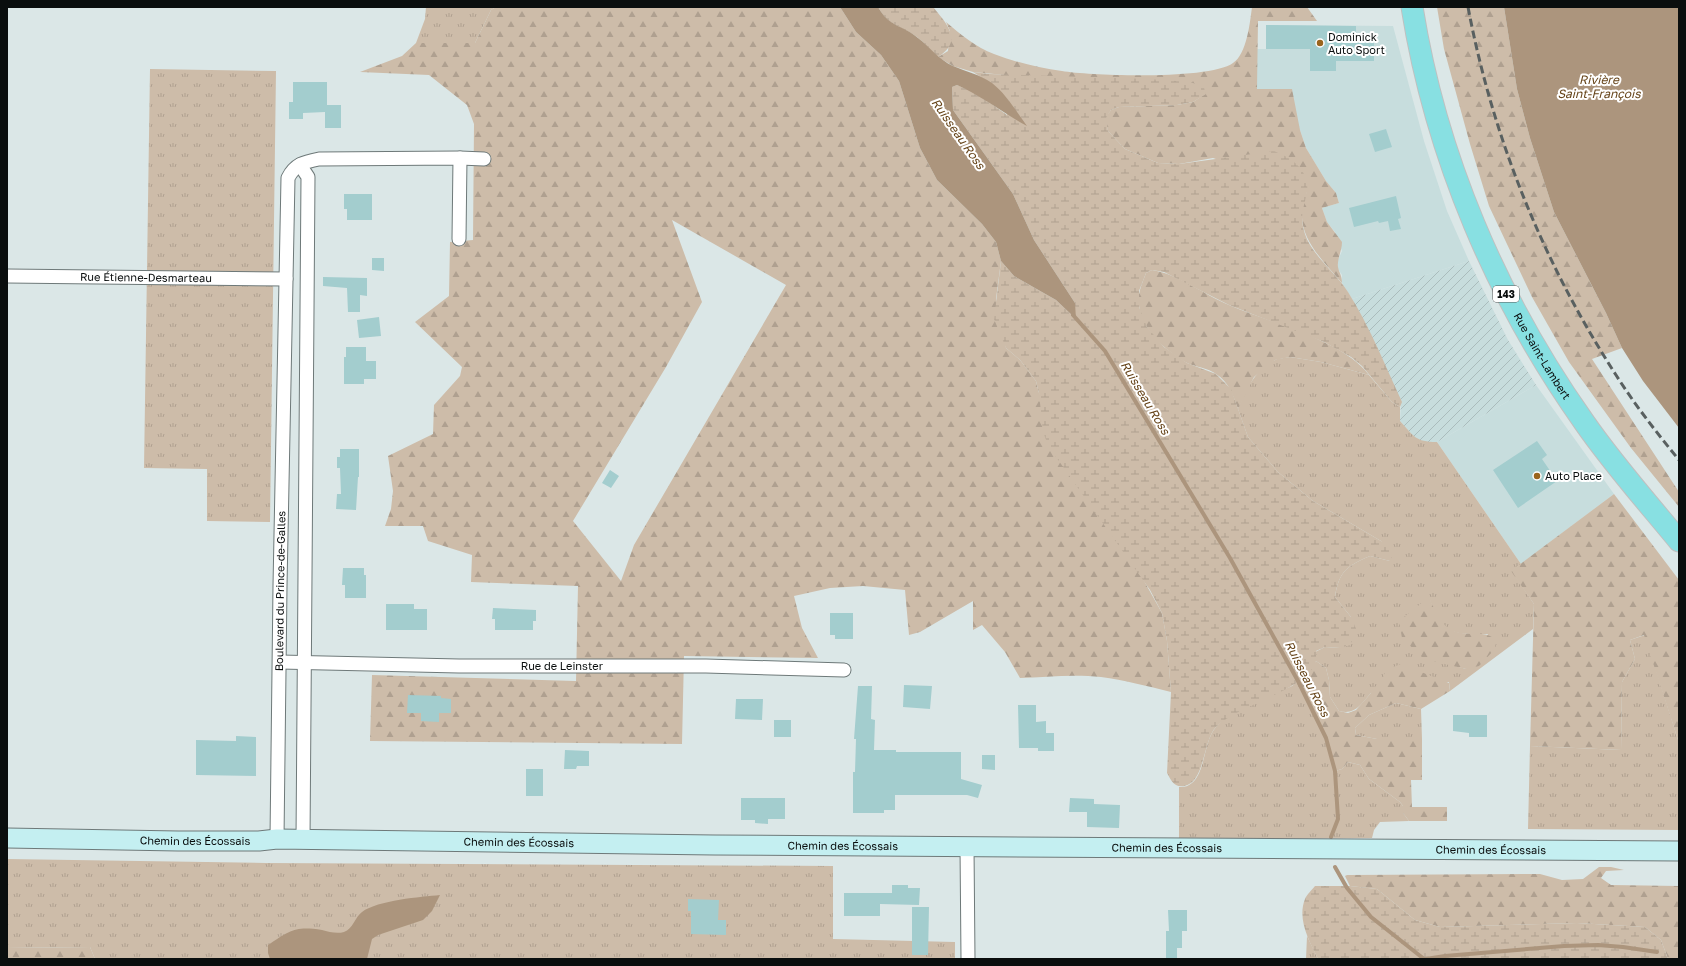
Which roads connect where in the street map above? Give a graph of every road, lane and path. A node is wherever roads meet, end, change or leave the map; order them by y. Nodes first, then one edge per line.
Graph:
1 (1412, 7) edge
2 (460, 158) junction
3 (484, 160) dead end
4 (300, 164) junction
5 (459, 239) dead end
6 (7, 276) edge
7 (286, 279) junction
8 (284, 342) junction
9 (307, 343) junction
10 (1679, 541) edge
11 (280, 662) junction
12 (304, 663) junction
13 (844, 670) dead end
14 (7, 838) edge
15 (277, 839) junction
16 (303, 840) junction
17 (967, 847) junction
18 (1679, 851) edge
19 (968, 959) edge

1 - 10 main road, Rue Saint-Lambert / 143
2 - 3 street
2 - 4 street
2 - 5 street
4 - 7 street, Boulevard du Prince-de-Galles
4 - 9 street
6 - 7 street, Rue Étienne-Desmarteau
7 - 8 street, Boulevard du Prince-de-Galles
8 - 9 street
8 - 11 street, Boulevard du Prince-de-Galles
9 - 12 street
11 - 12 street, Rue de Leinster
11 - 15 street, Boulevard du Prince-de-Galles
12 - 13 street, Rue de Leinster
12 - 16 street
14 - 15 main road, Chemin des Écossais
15 - 16 main road, Chemin des Écossais
16 - 17 main road, Chemin des Écossais
17 - 18 main road, Chemin des Écossais
17 - 19 street

